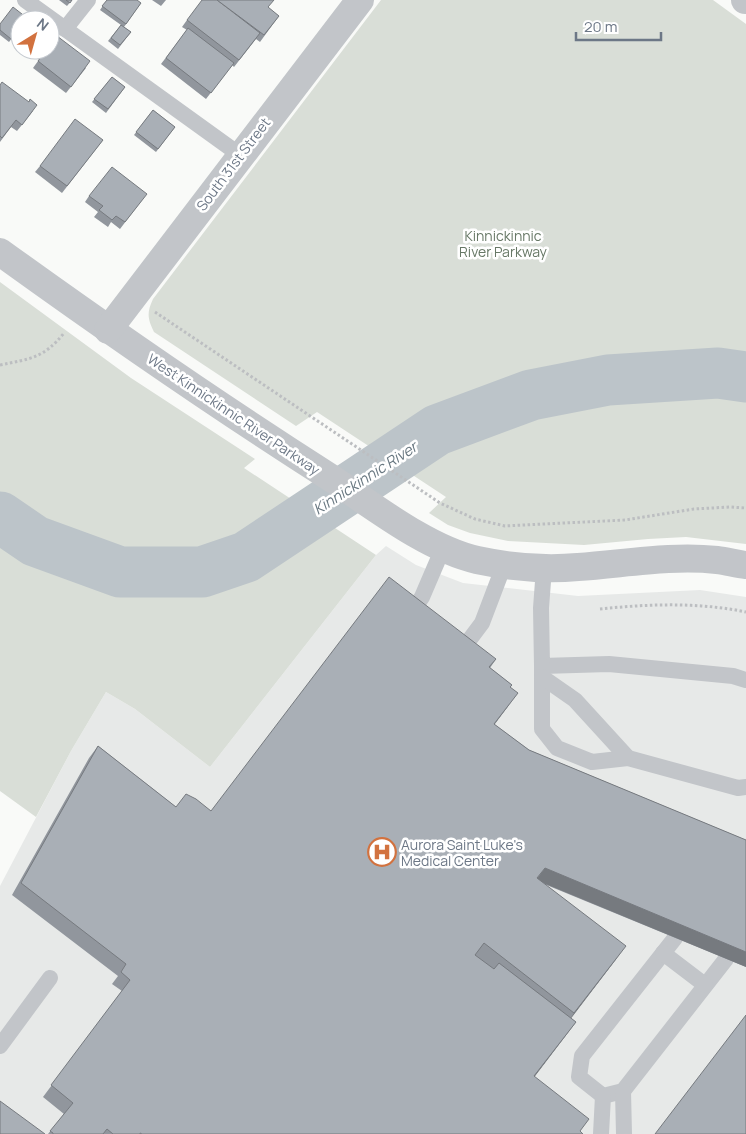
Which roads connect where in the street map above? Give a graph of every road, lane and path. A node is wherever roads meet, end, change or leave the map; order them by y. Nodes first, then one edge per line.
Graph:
1 (25, 0) edge
2 (88, 0) edge
3 (360, 0) edge
4 (65, 29) junction
5 (240, 155) junction
6 (0, 252) edge
7 (149, 307) dead end
8 (108, 330) junction
9 (64, 333) dead end
10 (0, 365) edge
11 (746, 508) edge
12 (443, 548) junction
13 (504, 565) junction
14 (746, 566) edge
15 (544, 568) junction
16 (600, 609) dead end
17 (412, 612) edge
18 (746, 612) edge
19 (461, 651) edge
20 (542, 672) junction
21 (746, 680) edge
22 (628, 758) junction
23 (746, 786) edge
24 (675, 938) edge
25 (663, 953) junction
26 (726, 959) edge
27 (50, 978) dead end
28 (705, 985) junction
29 (0, 1046) edge
30 (623, 1091) junction
31 (603, 1096) junction
32 (601, 1134) edge
33 (624, 1134) edge

1 - 4 lane
2 - 4 lane
3 - 5 street, South 31st Street
4 - 5 lane
5 - 8 street, South 31st Street
6 - 8 street, West Kinnickinnic River Parkway
7 - 11 path
8 - 12 street, West Kinnickinnic River Parkway
9 - 10 path
12 - 13 street, West Kinnickinnic River Parkway
12 - 17 lane
13 - 15 street, West Kinnickinnic River Parkway
13 - 19 lane
14 - 15 street, West Kinnickinnic River Parkway
15 - 20 lane
16 - 18 path
20 - 21 lane
20 - 22 lane
20 - 22 lane
22 - 23 lane
24 - 25 lane
25 - 28 lane
25 - 31 lane
26 - 28 lane
27 - 29 lane
28 - 30 lane
30 - 31 lane
30 - 33 lane
31 - 32 lane

